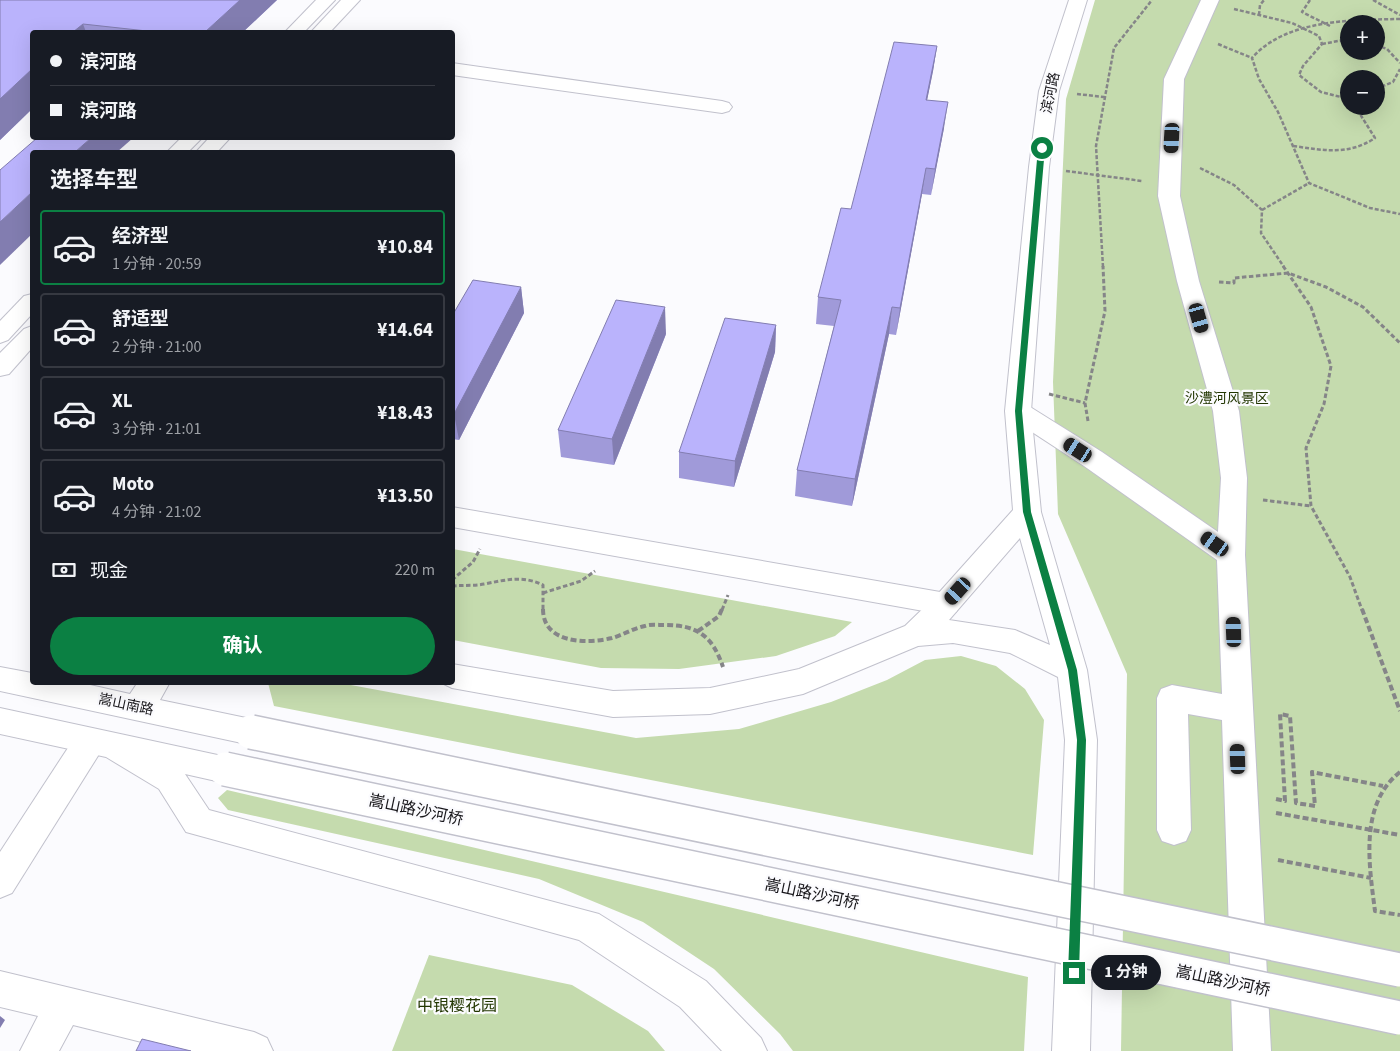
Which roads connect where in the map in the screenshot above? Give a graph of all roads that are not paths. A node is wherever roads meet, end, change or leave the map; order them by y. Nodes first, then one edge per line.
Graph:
1 (326, 0) edge
2 (351, 0) edge
3 (1078, 0) edge
4 (1209, 2) edge
5 (296, 30) edge
6 (322, 30) edge
7 (455, 69) edge
8 (722, 107) dead end
9 (190, 140) edge
10 (218, 140) edge
11 (179, 150) edge
12 (208, 150) edge
13 (30, 303) edge
14 (0, 335) edge
15 (30, 336) edge
16 (0, 368) edge
17 (1018, 411) junction
18 (1027, 512) junction
19 (455, 518) edge
20 (1231, 555) junction
21 (946, 604) junction
22 (915, 634) junction
23 (1072, 670) junction
24 (455, 677) edge
25 (0, 679) edge
26 (30, 682) edge
27 (55, 685) edge
28 (146, 695) edge
29 (1236, 710) junction
30 (0, 721) edge
31 (101, 743) junction
32 (1174, 830) dead end
33 (0, 882) edge
34 (1400, 970) edge
35 (0, 989) edge
36 (64, 1004) junction
37 (1400, 1018) edge
38 (39, 1051) edge
39 (254, 1051) edge
40 (748, 1051) edge
41 (1071, 1051) edge
42 (1252, 1051) edge

1 - 5 street
2 - 6 street
3 - 17 street, 滨河路
4 - 20 street
7 - 8 street
9 - 11 street
10 - 12 street
13 - 14 street
15 - 16 street
17 - 18 street, 滨河路
17 - 20 street
18 - 21 street
18 - 23 street, 滨河路
19 - 21 street
20 - 29 street
21 - 22 street
22 - 23 street
22 - 24 street
23 - 41 street, 滨河路
25 - 26 street, 嵩山南路
27 - 28 street, 嵩山南路
28 - 34 street, 嵩山南路, bridge
29 - 32 street
29 - 42 street
30 - 31 street
31 - 33 street
31 - 37 street, 嵩山路沙河桥, bridge
31 - 40 street
35 - 36 street
36 - 38 street
36 - 39 street

